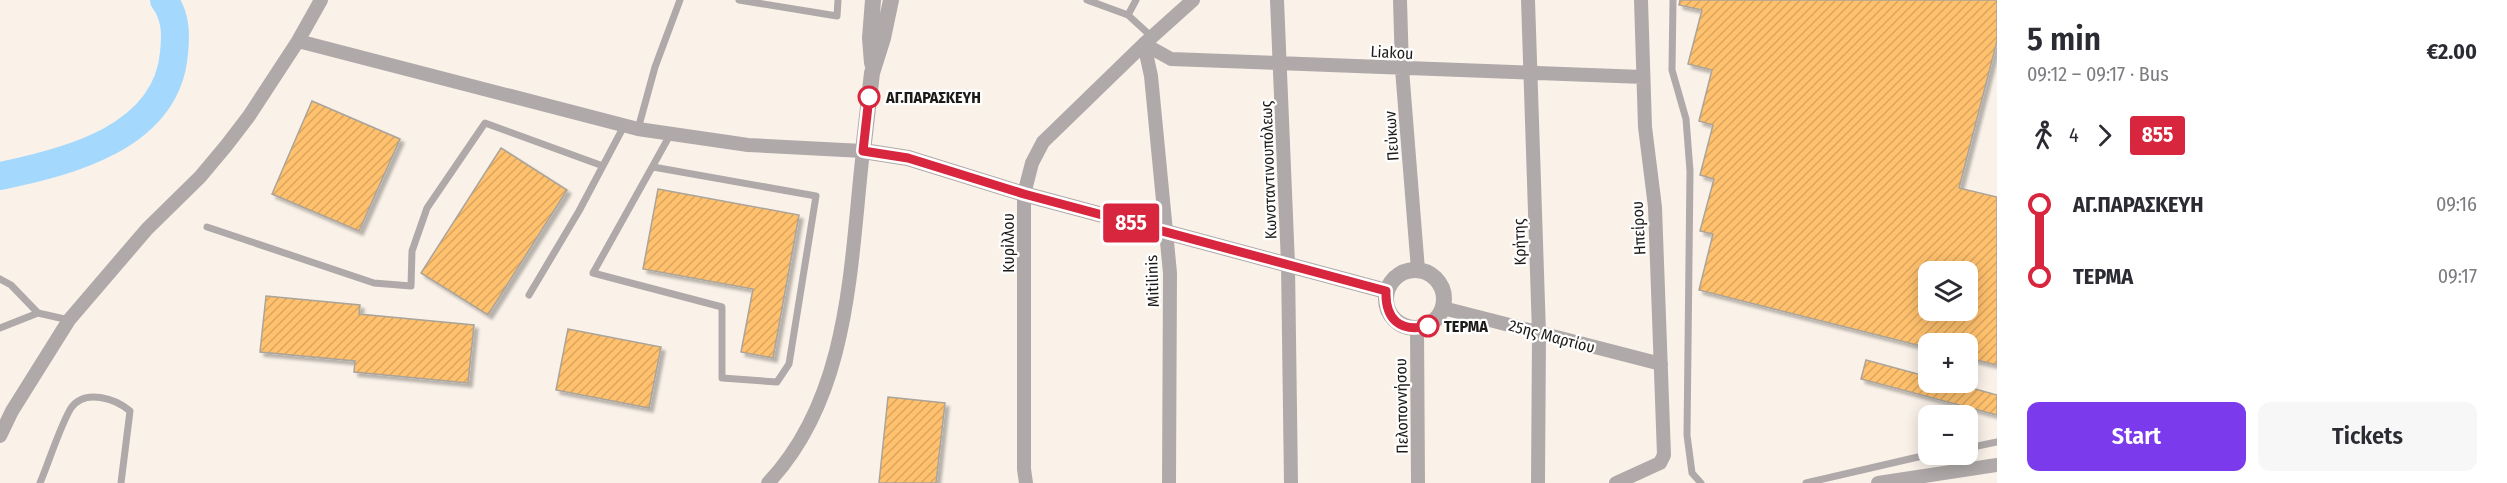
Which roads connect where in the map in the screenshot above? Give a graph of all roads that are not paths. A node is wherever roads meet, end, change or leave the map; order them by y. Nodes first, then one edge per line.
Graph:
1 (321, 0) edge
2 (680, 0) edge
3 (739, 0) edge
4 (838, 0) edge
5 (873, 0) edge
6 (891, 0) edge
7 (1087, 0) edge
8 (1136, 0) edge
9 (1193, 0) edge
10 (1277, 0) edge
11 (1400, 0) edge
12 (1528, 0) edge
13 (1641, 0) edge
14 (1673, 0) edge
15 (1128, 15) junction
16 (1148, 40) junction
17 (298, 41) junction
18 (1280, 62) junction
19 (1402, 69) junction
20 (872, 73) junction
21 (1529, 73) junction
22 (1643, 77) junction
23 (624, 126) junction
24 (638, 129) junction
25 (670, 135) junction
26 (863, 151) junction
27 (603, 166) junction
28 (652, 167) junction
29 (1024, 194) junction
30 (207, 227) dead end
31 (1166, 232) junction
32 (1288, 264) junction
33 (1418, 270) junction
34 (0, 279) edge
35 (1386, 291) junction
36 (529, 295) dead end
37 (1443, 308) junction
38 (38, 313) junction
39 (69, 320) junction
40 (0, 328) edge
41 (1417, 328) junction
42 (1539, 333) junction
43 (1661, 364) junction
44 (0, 436) edge
45 (1997, 442) edge
46 (1978, 446) edge
47 (1918, 457) edge
48 (1997, 465) edge
49 (40, 483) edge
50 (121, 483) edge
51 (768, 483) edge
52 (1026, 483) edge
53 (1169, 483) edge
54 (1291, 483) edge
55 (1418, 483) edge
56 (1539, 483) edge
57 (1616, 483) edge
58 (1701, 483) edge
59 (1806, 483) edge
60 (1878, 483) edge

1 - 17 street
2 - 24 lane
3 - 4 lane
5 - 20 street
6 - 20 street
7 - 15 lane
8 - 15 lane
9 - 16 street, Κυρίλλου
10 - 18 street, Κωνσταντινουπόλεως
11 - 19 street, Πεύκων
12 - 21 street, Κρήτης
13 - 22 street, Ηπείρου
14 - 58 lane
15 - 16 lane
16 - 18 street, Liakou
16 - 29 street, Κυρίλλου
16 - 31 street, Mitilinis
17 - 23 street
17 - 39 street
18 - 19 street, Liakou
18 - 32 street, Κωνσταντινουπόλεως
19 - 21 street, Liakou
19 - 33 street, Πεύκων
20 - 26 street
21 - 22 street, Liakou
21 - 42 street, Κρήτης
22 - 43 street, Ηπείρου
23 - 24 street
23 - 27 lane
24 - 25 street
25 - 26 street
25 - 28 lane
26 - 29 street
26 - 51 street
27 - 30 lane
27 - 36 lane
28 - 28 lane
29 - 31 street
29 - 52 street, Κυρίλλου
31 - 32 street
31 - 53 street, Mitilinis
32 - 35 street
32 - 54 street, Κωνσταντινουπόλεως
33 - 35 street
33 - 37 street
34 - 38 lane
35 - 41 street
37 - 41 street
37 - 42 street, 25ης Μαρτίου
38 - 39 lane
38 - 40 lane
39 - 44 street
41 - 55 street, Πελοποννήσου
42 - 43 street, 25ης Μαρτίου
42 - 56 street, Κρήτης
43 - 57 street, Ηπείρου
45 - 46 lane
47 - 59 lane
48 - 60 street
49 - 50 lane

